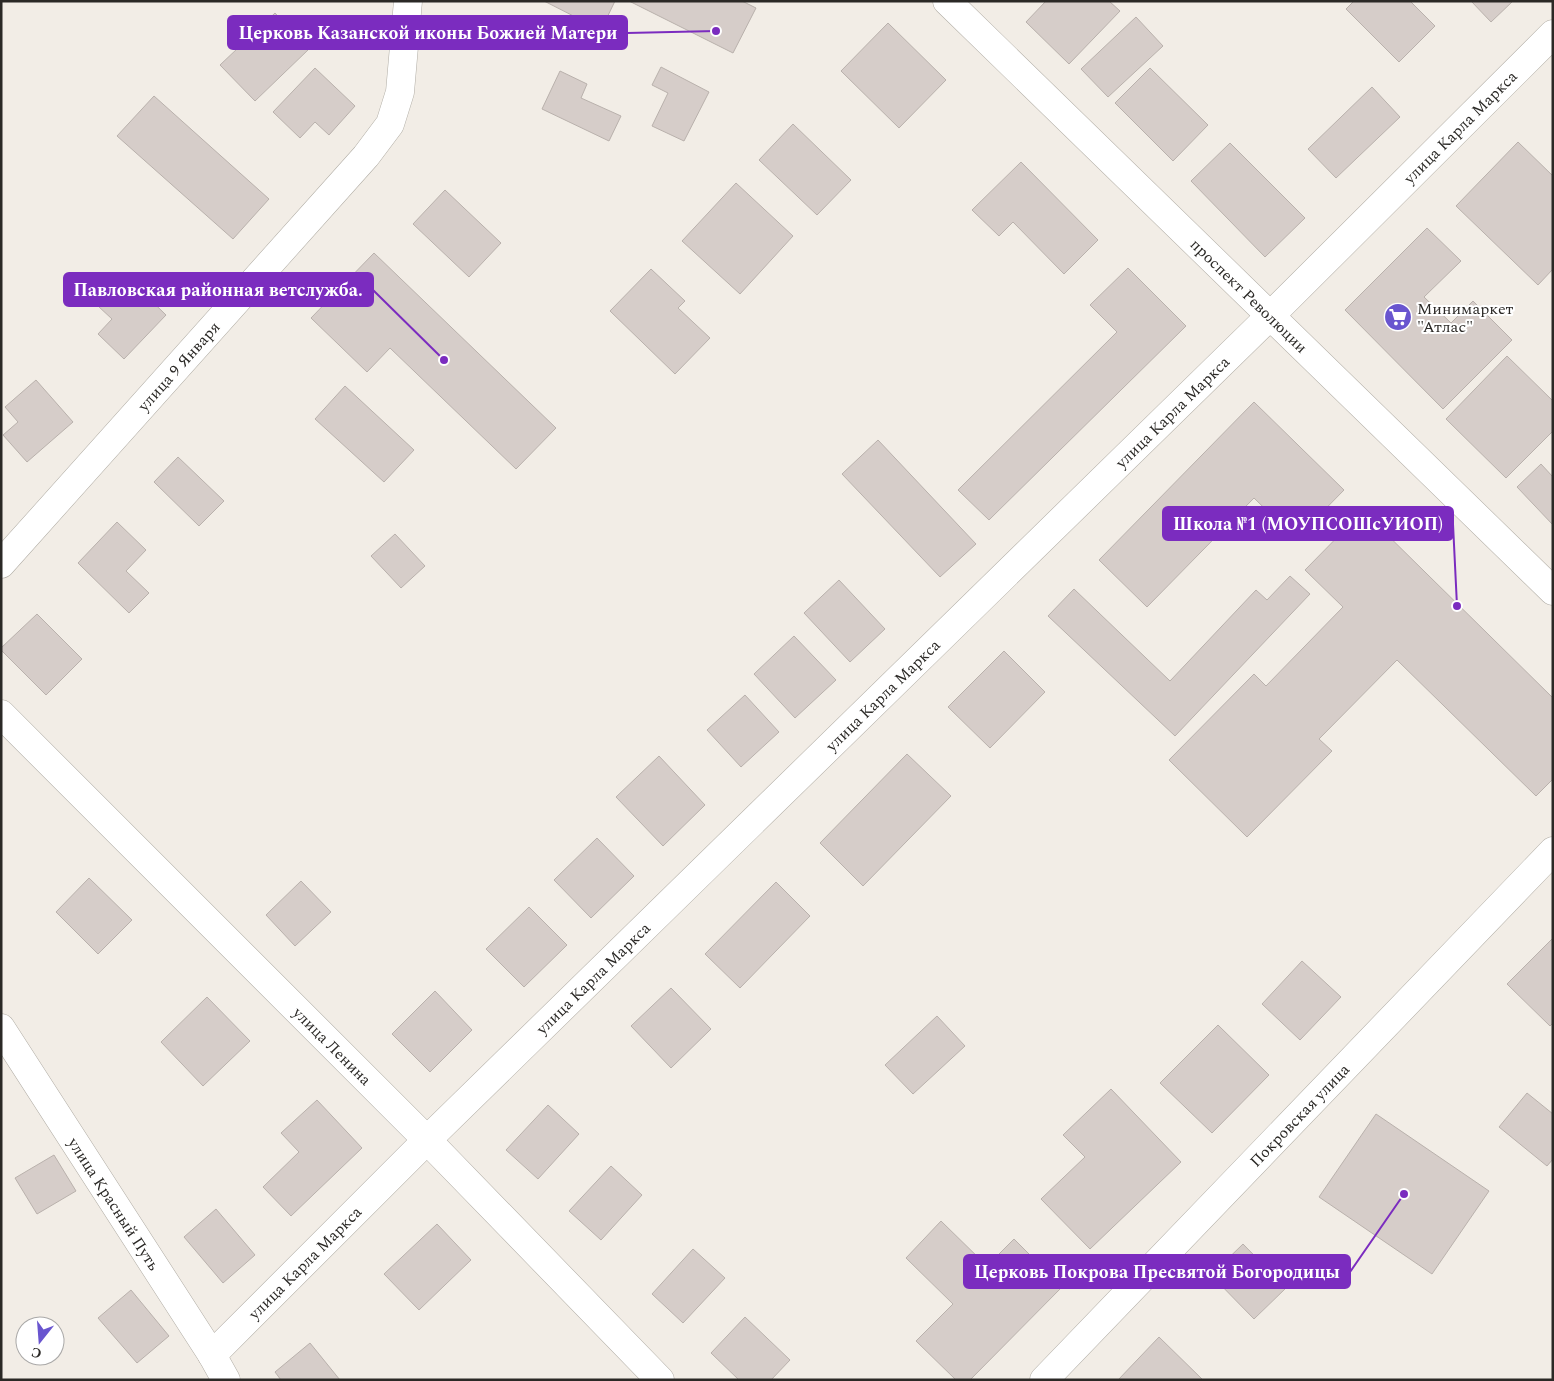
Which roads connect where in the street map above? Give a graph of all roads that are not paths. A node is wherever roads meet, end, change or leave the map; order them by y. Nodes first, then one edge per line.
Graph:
1 (408, 1) edge
2 (947, 1) edge
3 (1553, 34) edge
4 (1271, 316) junction
5 (1, 564) edge
6 (1553, 591) edge
7 (1, 714) edge
8 (1553, 851) edge
9 (1, 1028) edge
10 (427, 1140) junction
11 (212, 1355) junction
12 (226, 1380) edge
13 (660, 1380) edge
14 (1044, 1380) edge

1 - 5 street, улица 9 Января
2 - 4 street, проспект Революции
3 - 4 street, улица Карла Маркса
4 - 6 street, проспект Революции
4 - 10 street, улица Карла Маркса
7 - 10 street, улица Ленина
8 - 14 street, Покровская улица
9 - 11 street, улица Красный Путь
10 - 11 street, улица Карла Маркса
10 - 13 street, улица Ленина
11 - 12 street, улица Красный Путь

